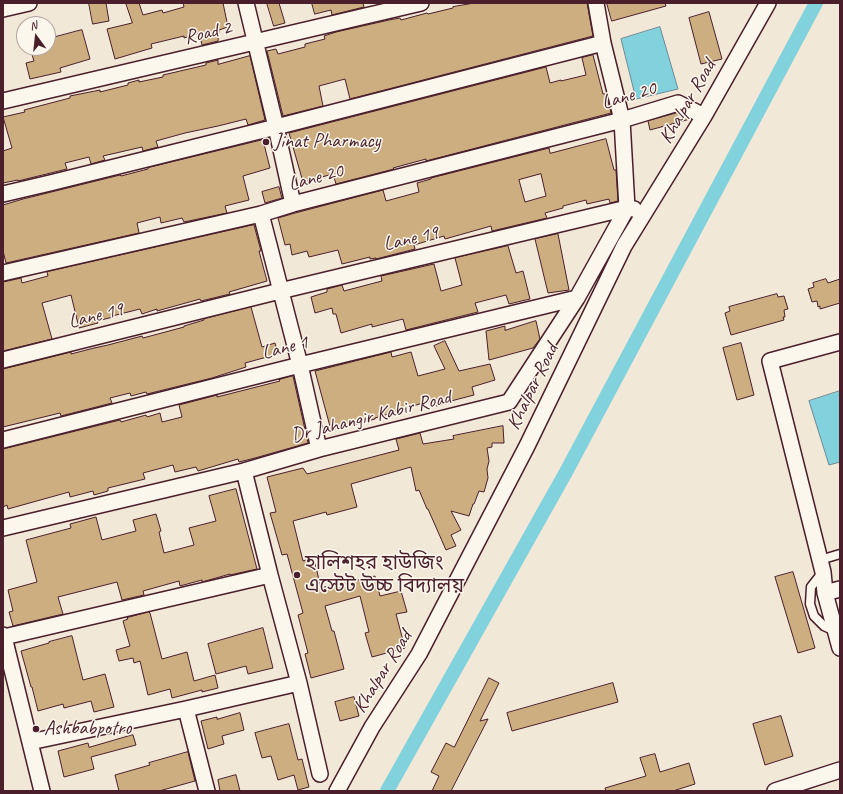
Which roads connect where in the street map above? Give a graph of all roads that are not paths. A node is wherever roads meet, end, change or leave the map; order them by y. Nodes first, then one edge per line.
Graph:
1 (29, 3) edge
2 (246, 3) edge
3 (421, 3) edge
4 (596, 3) edge
5 (768, 3) edge
6 (3, 9) edge
7 (256, 42) junction
8 (603, 43) junction
9 (3, 102) edge
10 (704, 116) junction
11 (622, 120) junction
12 (276, 127) junction
13 (3, 194) edge
14 (293, 204) junction
15 (627, 208) junction
16 (646, 211) junction
17 (261, 214) junction
18 (3, 273) edge
19 (280, 291) junction
20 (577, 298) junction
21 (840, 342) edge
22 (3, 360) edge
23 (300, 365) junction
24 (3, 440) edge
25 (319, 449) junction
26 (244, 471) junction
27 (3, 528) edge
28 (840, 554) edge
29 (821, 566) junction
30 (270, 575) junction
31 (840, 589) edge
32 (825, 593) junction
33 (836, 632) junction
34 (3, 636) edge
35 (840, 648) edge
36 (299, 683) junction
37 (186, 709) junction
38 (30, 742) junction
39 (840, 770) edge
40 (320, 774) dead end
41 (42, 791) edge
42 (207, 791) edge
43 (337, 791) edge
44 (775, 791) edge

1 - 6 street
2 - 7 street
3 - 7 street, Road 2
4 - 8 street
5 - 10 street, Khalpar Road
7 - 9 street, Road 2
7 - 12 street
8 - 11 street
8 - 12 street
10 - 11 street, Lane 20
10 - 16 street, Khalpar Road
11 - 14 street, Lane 20
11 - 15 street
12 - 13 street
12 - 14 street
14 - 17 street, Lane 20
15 - 16 street
15 - 19 street, Lane 19
15 - 20 street, Dr Jahangir Kabir Road
16 - 43 street, Khalpar Road
17 - 18 street, Lane 20
17 - 19 street
19 - 22 street, Lane 19
19 - 23 street
20 - 23 street, Lane 1
20 - 25 street, Dr Jahangir Kabir Road
21 - 29 street
23 - 24 street, Lane 1
23 - 25 street
25 - 26 street, Dr Jahangir Kabir Road
26 - 27 street, Dr Jahangir Kabir Road
26 - 30 street
28 - 29 lane
29 - 32 street
29 - 33 lane
30 - 34 street
30 - 36 street
31 - 32 street
32 - 33 street
33 - 35 street
34 - 38 street
36 - 37 street
36 - 40 street
37 - 38 street
37 - 42 street
38 - 41 street
39 - 44 street

